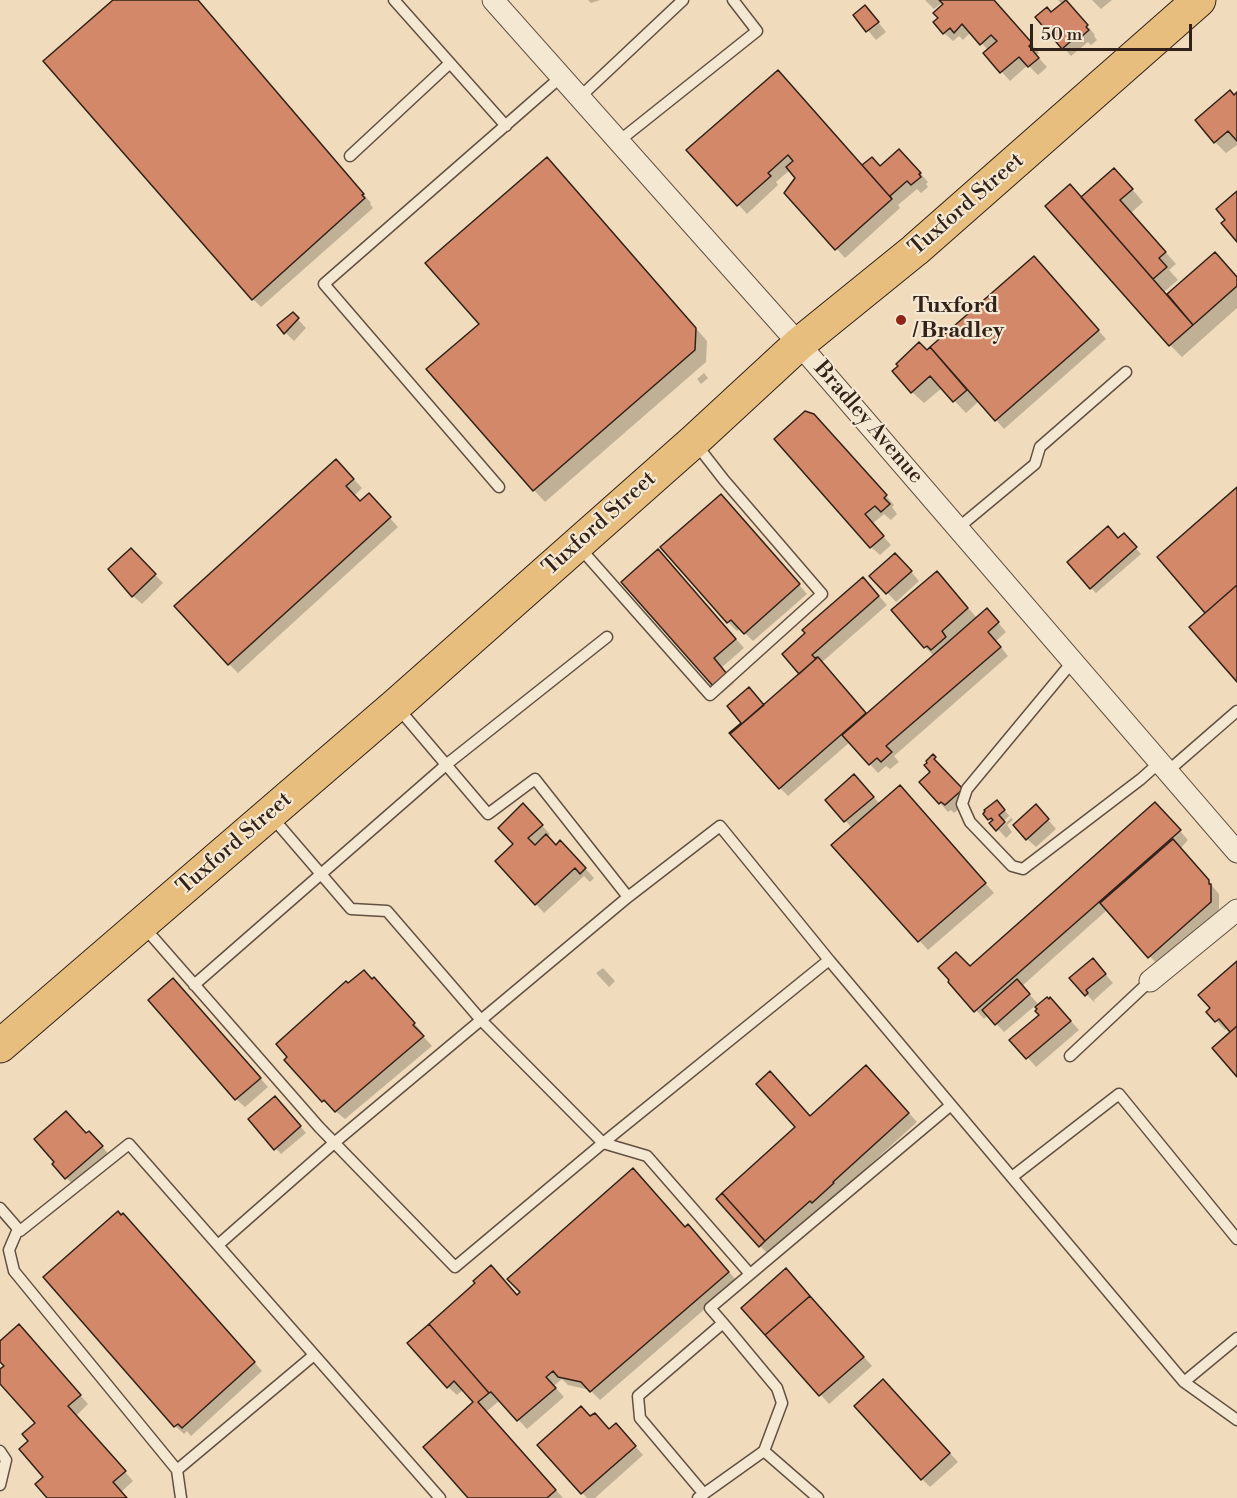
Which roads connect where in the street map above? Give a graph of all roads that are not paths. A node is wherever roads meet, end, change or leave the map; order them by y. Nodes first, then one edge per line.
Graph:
1 (394, 0) edge
2 (493, 0) edge
3 (683, 0) edge
4 (733, 0) edge
5 (1199, 0) edge
6 (450, 63) junction
7 (562, 76) junction
8 (580, 97) junction
9 (506, 126) junction
10 (619, 141) junction
11 (350, 156) dead end
12 (800, 344) junction
13 (1126, 372) dead end
14 (694, 441) junction
15 (499, 488) dead end
16 (958, 528) junction
17 (577, 545) junction
18 (607, 636) dead end
19 (1073, 661) junction
20 (396, 705) junction
21 (1237, 711) edge
22 (447, 764) junction
23 (1164, 766) junction
24 (270, 815) junction
25 (1237, 852) edge
26 (320, 873) junction
27 (628, 897) junction
28 (1237, 910) edge
29 (142, 925) junction
30 (829, 960) junction
31 (1150, 981) joint
32 (194, 985) junction
33 (481, 1020) junction
34 (0, 1046) edge
35 (1070, 1056) dead end
36 (951, 1105) junction
37 (334, 1143) junction
38 (603, 1143) junction
39 (1012, 1177) junction
40 (0, 1208) edge
41 (18, 1229) junction
42 (1237, 1239) edge
43 (218, 1245) junction
44 (750, 1274) junction
45 (723, 1323) junction
46 (1237, 1338) edge
47 (314, 1355) junction
48 (1184, 1382) junction
49 (1237, 1420) edge
50 (0, 1451) edge
51 (764, 1451) junction
52 (177, 1470) junction
53 (0, 1485) edge
54 (701, 1496) edge
55 (181, 1498) edge
56 (440, 1498) edge
57 (818, 1498) edge

1 - 6 lane
2 - 7 street, Bradley Avenue
3 - 8 lane
4 - 10 lane
5 - 12 main road, Tuxford Street
6 - 9 lane
6 - 11 lane
7 - 8 street, Bradley Avenue
7 - 9 lane
8 - 10 street, Bradley Avenue
9 - 15 lane
10 - 12 street, Bradley Avenue
12 - 14 main road, Tuxford Street
12 - 16 street, Bradley Avenue
13 - 16 lane
14 - 17 main road, Tuxford Street
14 - 17 lane
16 - 19 street, Bradley Avenue
17 - 20 main road, Tuxford Street
18 - 22 lane
19 - 23 street, Bradley Avenue
19 - 23 lane
20 - 22 lane
20 - 24 main road, Tuxford Street
21 - 23 lane
22 - 26 lane
22 - 27 lane
23 - 25 street, Bradley Avenue
24 - 26 lane
24 - 29 main road, Tuxford Street
26 - 32 lane
26 - 33 lane
27 - 30 lane
27 - 33 lane
28 - 31 street
29 - 32 lane
29 - 34 main road, Tuxford Street
30 - 36 lane
30 - 38 lane
31 - 35 lane
32 - 37 lane
33 - 37 lane
33 - 38 lane
36 - 39 lane
36 - 44 lane
37 - 38 lane
37 - 43 lane
38 - 44 lane
39 - 42 lane
39 - 48 lane
40 - 41 lane
41 - 43 lane
41 - 52 lane
43 - 47 lane
44 - 45 lane
45 - 51 lane
45 - 54 lane
46 - 48 lane
47 - 52 lane
47 - 56 lane
48 - 49 lane
50 - 53 lane
51 - 54 lane
51 - 57 lane
52 - 55 lane

